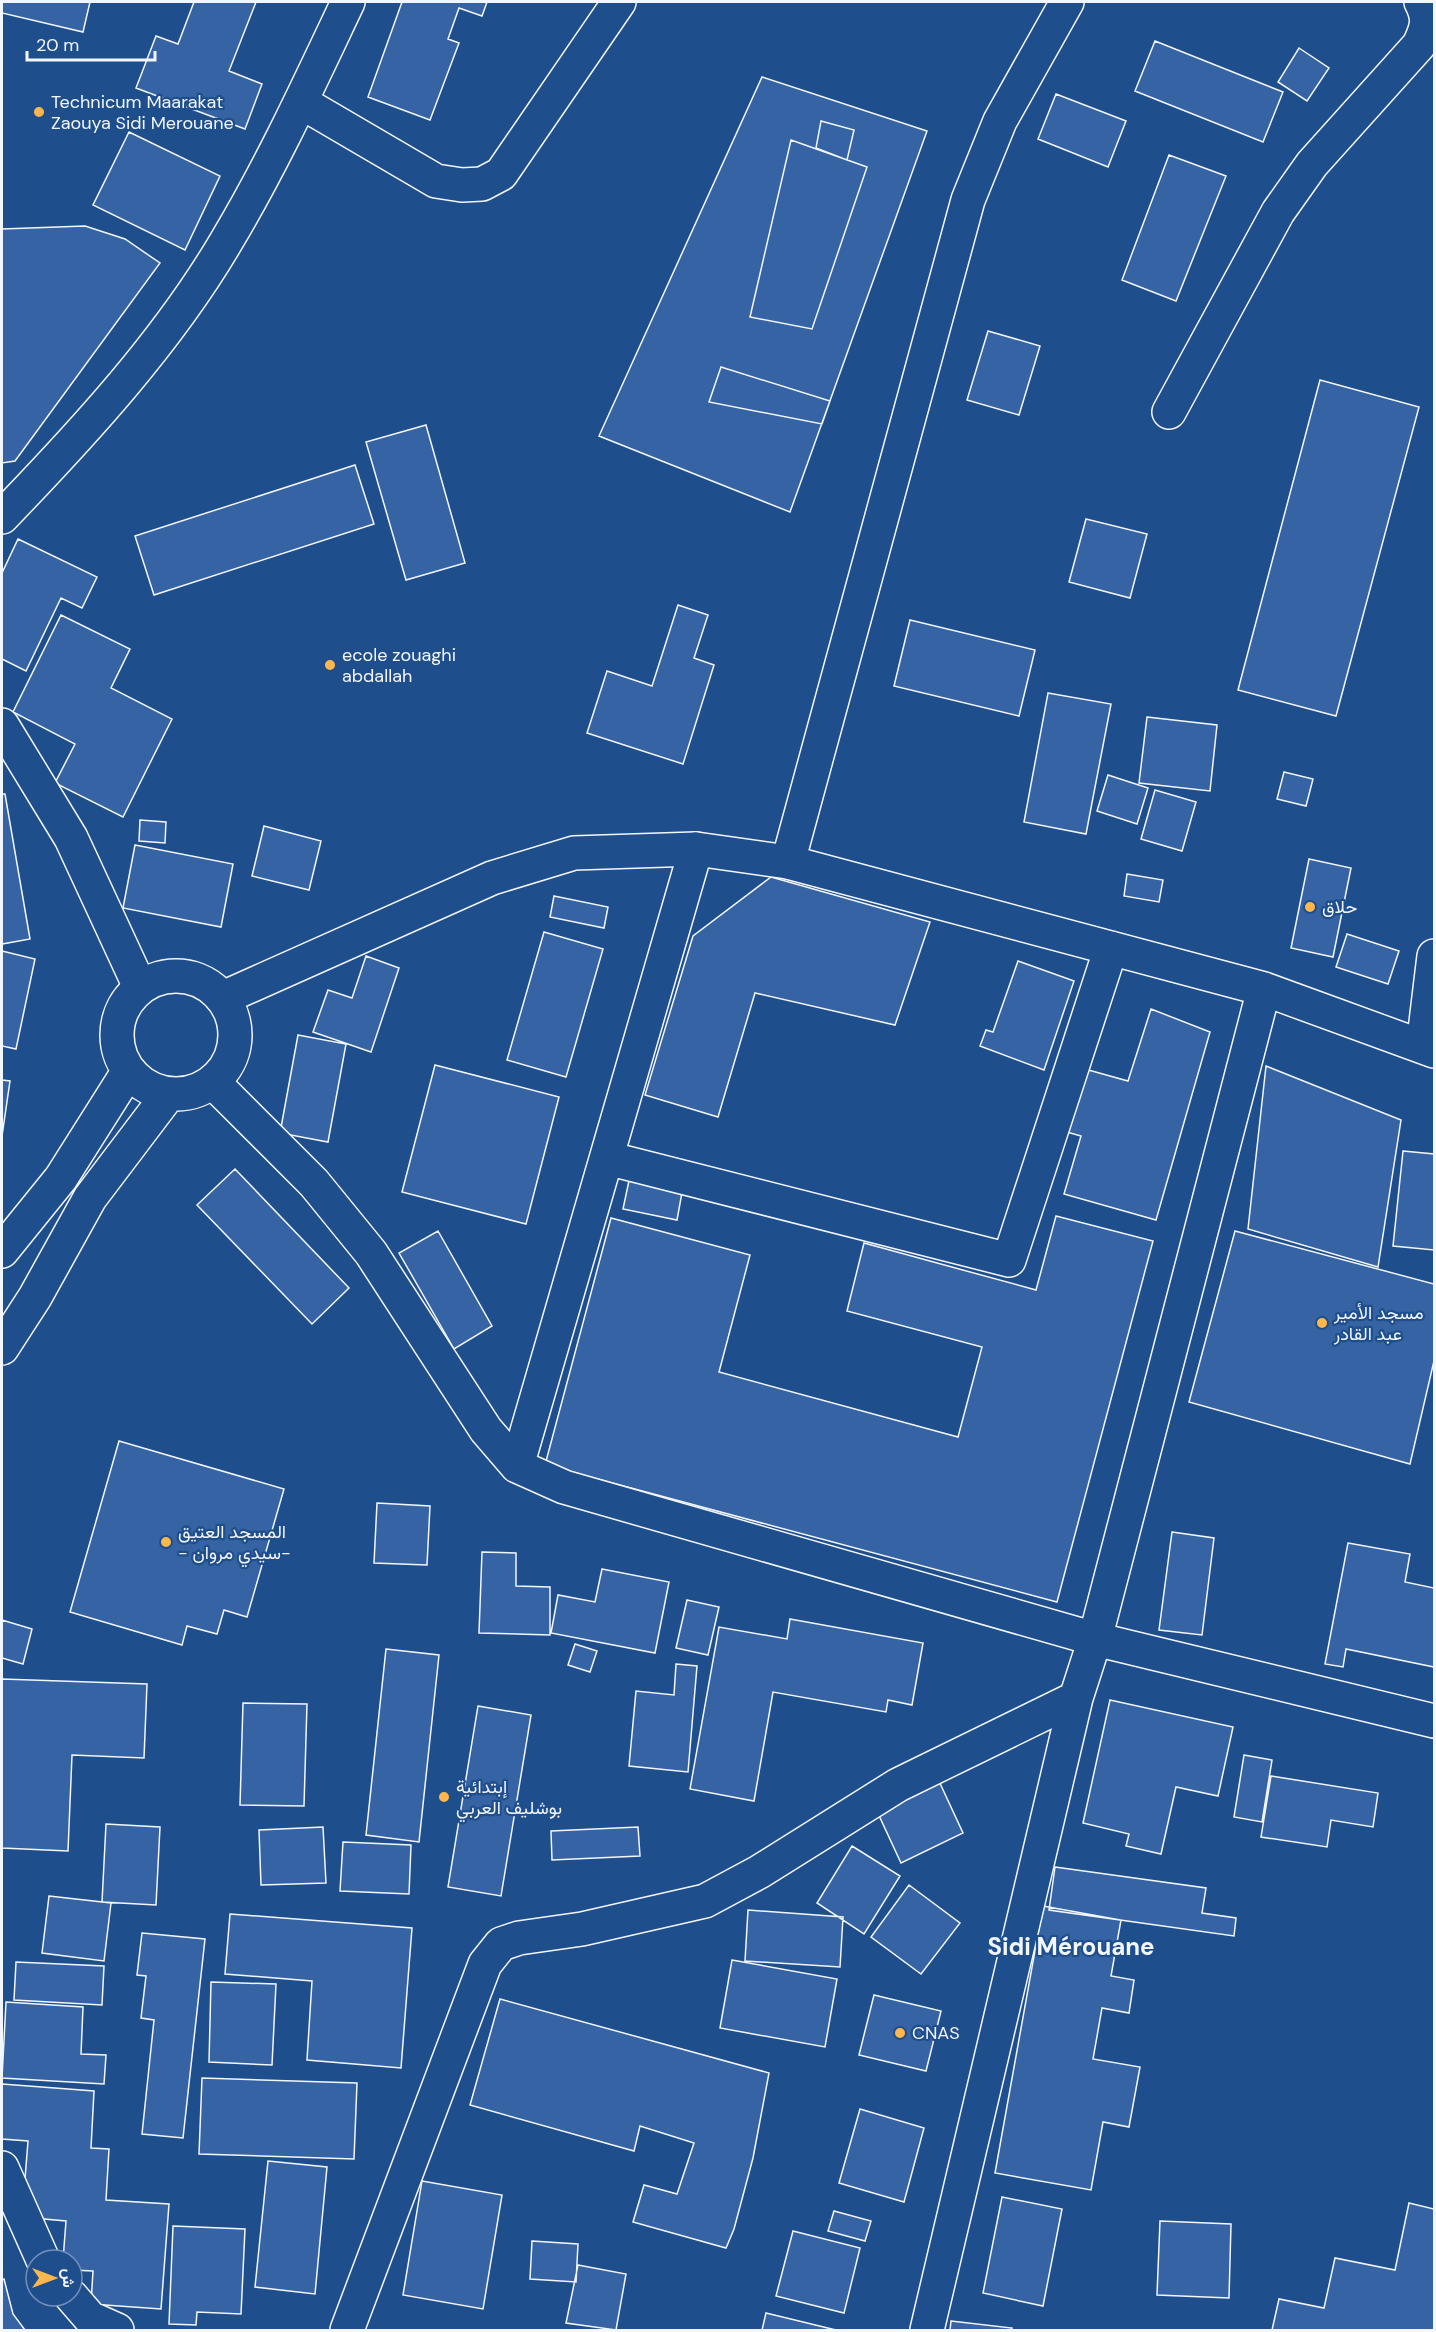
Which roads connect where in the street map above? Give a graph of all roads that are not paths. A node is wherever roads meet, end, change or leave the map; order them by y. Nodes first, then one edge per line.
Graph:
1 (348, 2) edge
2 (619, 2) edge
3 (1067, 2) edge
4 (1421, 2) edge
5 (301, 102) junction
6 (1169, 412) dead end
7 (2, 517) edge
8 (2, 725) edge
9 (696, 849) junction
10 (788, 862) junction
11 (1111, 948) junction
12 (1434, 956) edge
13 (140, 987) junction
14 (1264, 989) junction
15 (223, 998) junction
16 (1429, 1049) edge
17 (128, 1072) junction
18 (213, 1082) junction
19 (168, 1095) junction
20 (607, 1158) junction
21 (2, 1251) edge
22 (2, 1348) edge
23 (517, 1466) junction
24 (1095, 1639) junction
25 (1076, 1698) junction
26 (1434, 1721) edge
27 (2, 2169) edge
28 (38, 2248) edge
29 (81, 2308) edge
30 (117, 2331) edge
31 (347, 2331) edge
32 (927, 2331) edge

1 - 5 street
2 - 5 street
3 - 10 street
4 - 6 street
5 - 7 street
8 - 13 street
9 - 10 street
9 - 15 street
9 - 20 street
10 - 11 street
11 - 14 street
11 - 20 street
12 - 16 street
13 - 15 street
13 - 17 street
14 - 16 street
14 - 24 street
15 - 18 street
17 - 19 street
17 - 21 street
18 - 19 street
18 - 23 street
19 - 22 street
20 - 23 street
23 - 24 street
24 - 25 street
24 - 26 street
25 - 31 street
25 - 32 street
27 - 28 street
29 - 30 street

